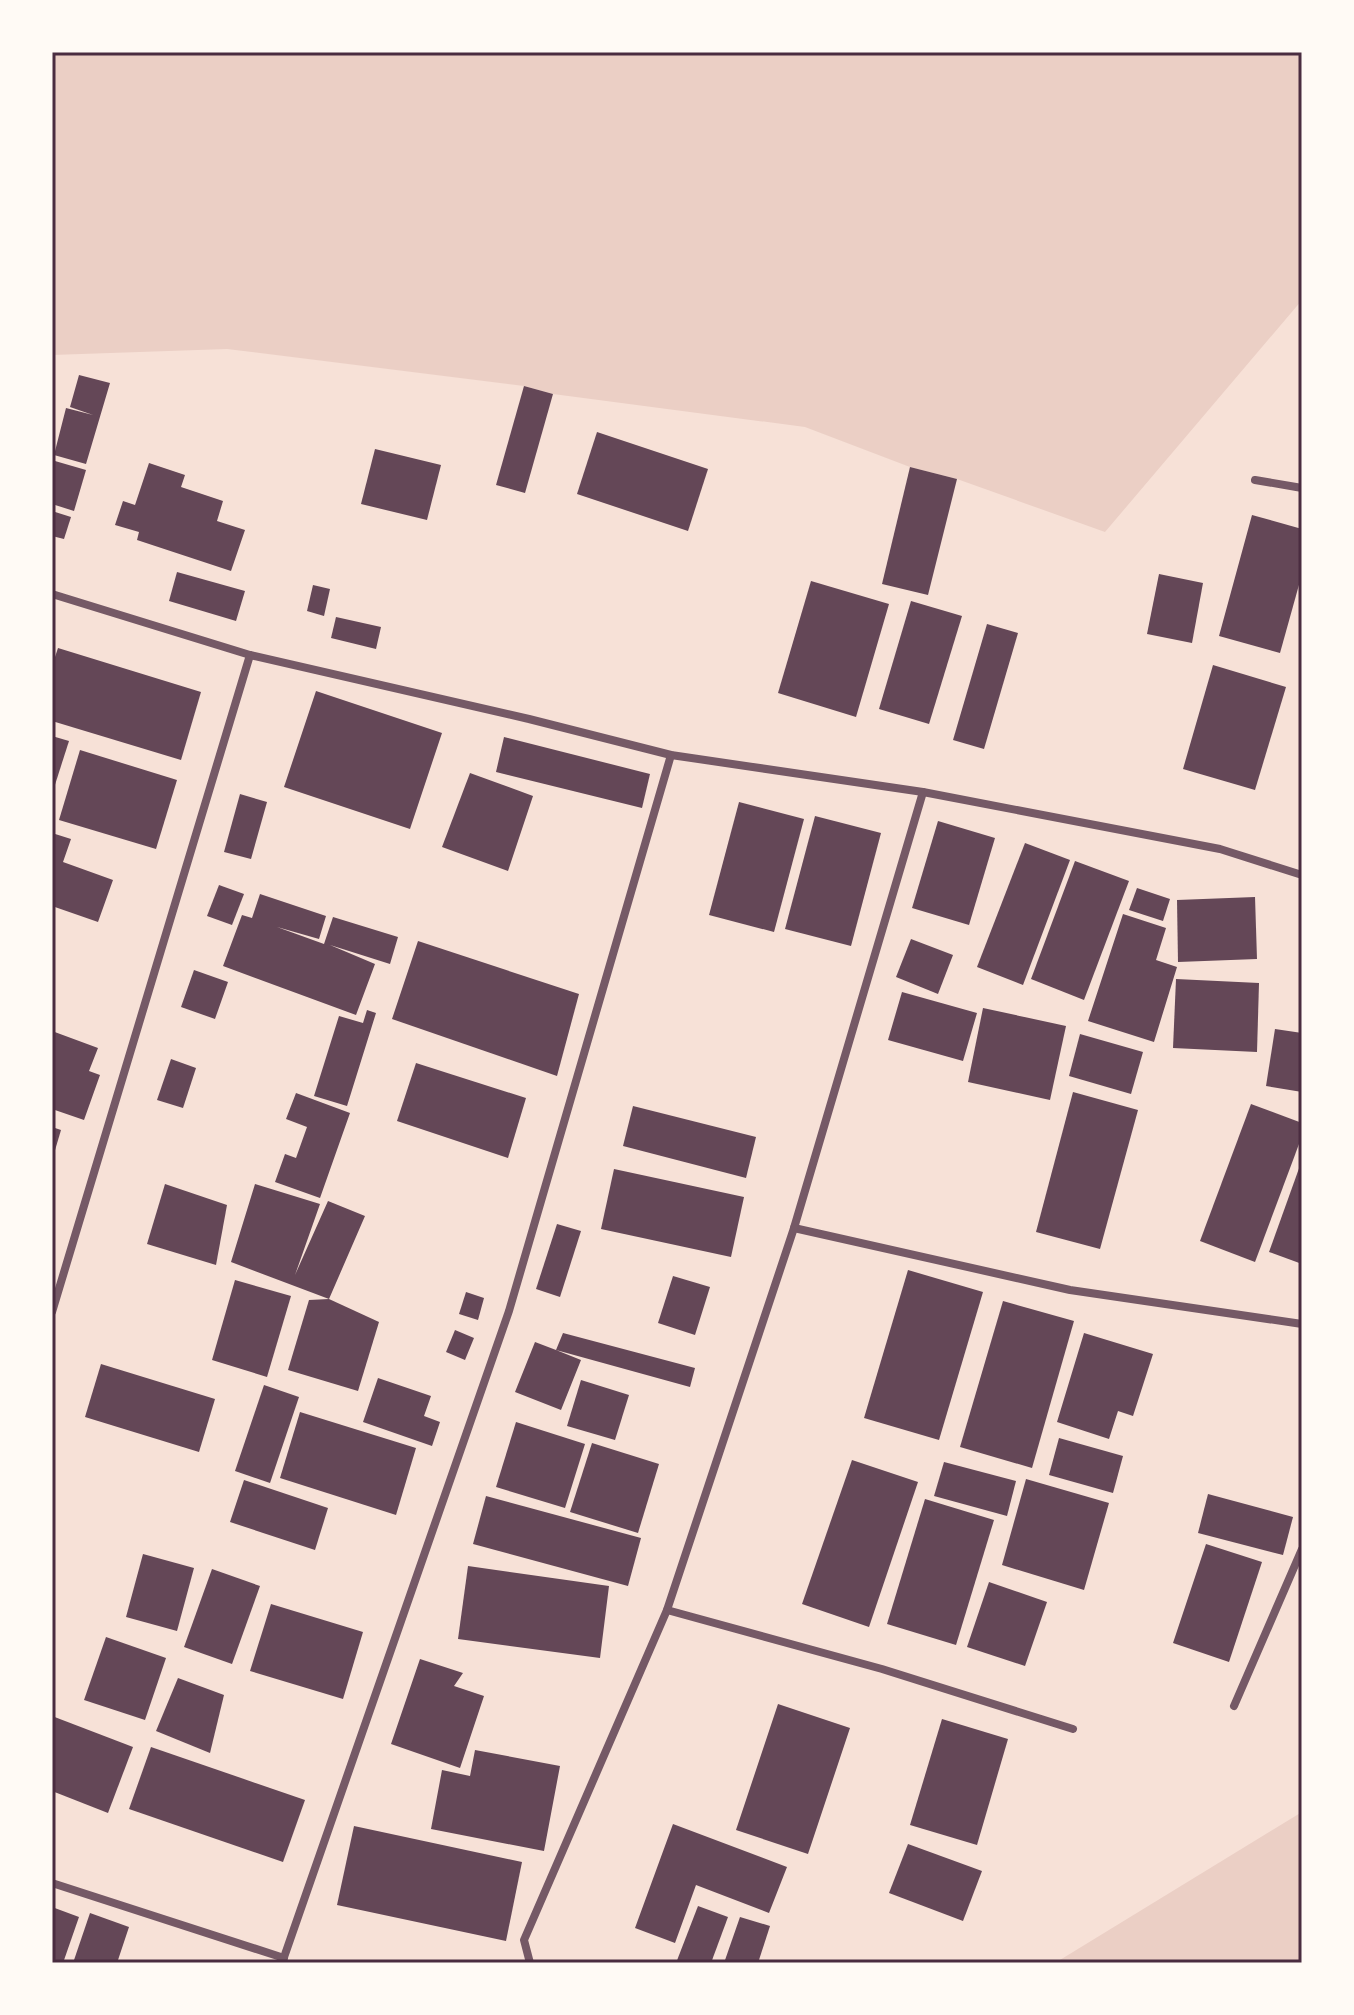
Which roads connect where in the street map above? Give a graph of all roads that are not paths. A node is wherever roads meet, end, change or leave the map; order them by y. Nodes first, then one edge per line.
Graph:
1 (1255, 480) dead end
2 (1302, 488) edge
3 (52, 594) edge
4 (250, 655) junction
5 (671, 755) junction
6 (923, 792) junction
7 (1302, 875) edge
8 (794, 1228) junction
9 (52, 1312) edge
10 (1302, 1324) edge
11 (1302, 1549) edge
12 (667, 1610) junction
13 (1234, 1706) dead end
14 (1073, 1729) dead end
15 (52, 1883) edge
16 (283, 1961) edge
17 (530, 1963) edge

1 - 2 street
3 - 4 street
4 - 5 street
4 - 9 street
5 - 6 street
5 - 16 street
6 - 7 street
6 - 8 street
8 - 10 street
8 - 12 street
11 - 13 street
12 - 14 street
12 - 17 street
15 - 16 street

